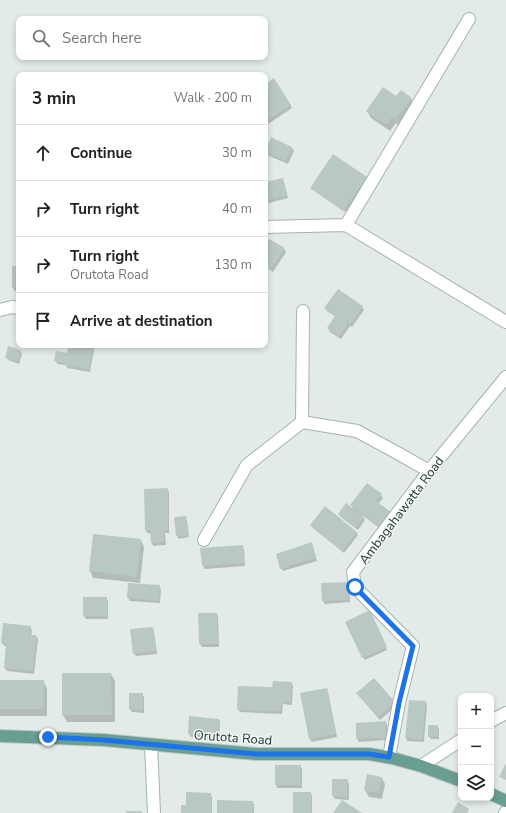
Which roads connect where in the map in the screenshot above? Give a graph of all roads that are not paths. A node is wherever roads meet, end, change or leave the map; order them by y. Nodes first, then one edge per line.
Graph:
1 (469, 19) dead end
2 (346, 225) junction
3 (268, 227) edge
4 (16, 308) edge
5 (0, 310) edge
6 (303, 311) dead end
7 (506, 322) edge
8 (506, 377) edge
9 (302, 422) junction
10 (429, 471) junction
11 (204, 540) dead end
12 (506, 714) edge
13 (494, 720) edge
14 (0, 736) edge
15 (458, 742) edge
16 (151, 745) junction
17 (389, 757) junction
18 (421, 766) junction
19 (458, 780) edge
20 (494, 795) edge
21 (506, 801) edge
22 (154, 813) edge

1 - 2 street
2 - 3 street
2 - 7 street
4 - 5 street
6 - 9 street
8 - 10 street, Ambagahawatta Road
9 - 10 street
9 - 11 street
10 - 17 street, Ambagahawatta Road
12 - 13 street
14 - 16 main road, Orutota Road
15 - 18 street
16 - 17 main road, Orutota Road
16 - 22 street
17 - 18 main road, Orutota Road
18 - 19 main road, Orutota Road
20 - 21 main road

